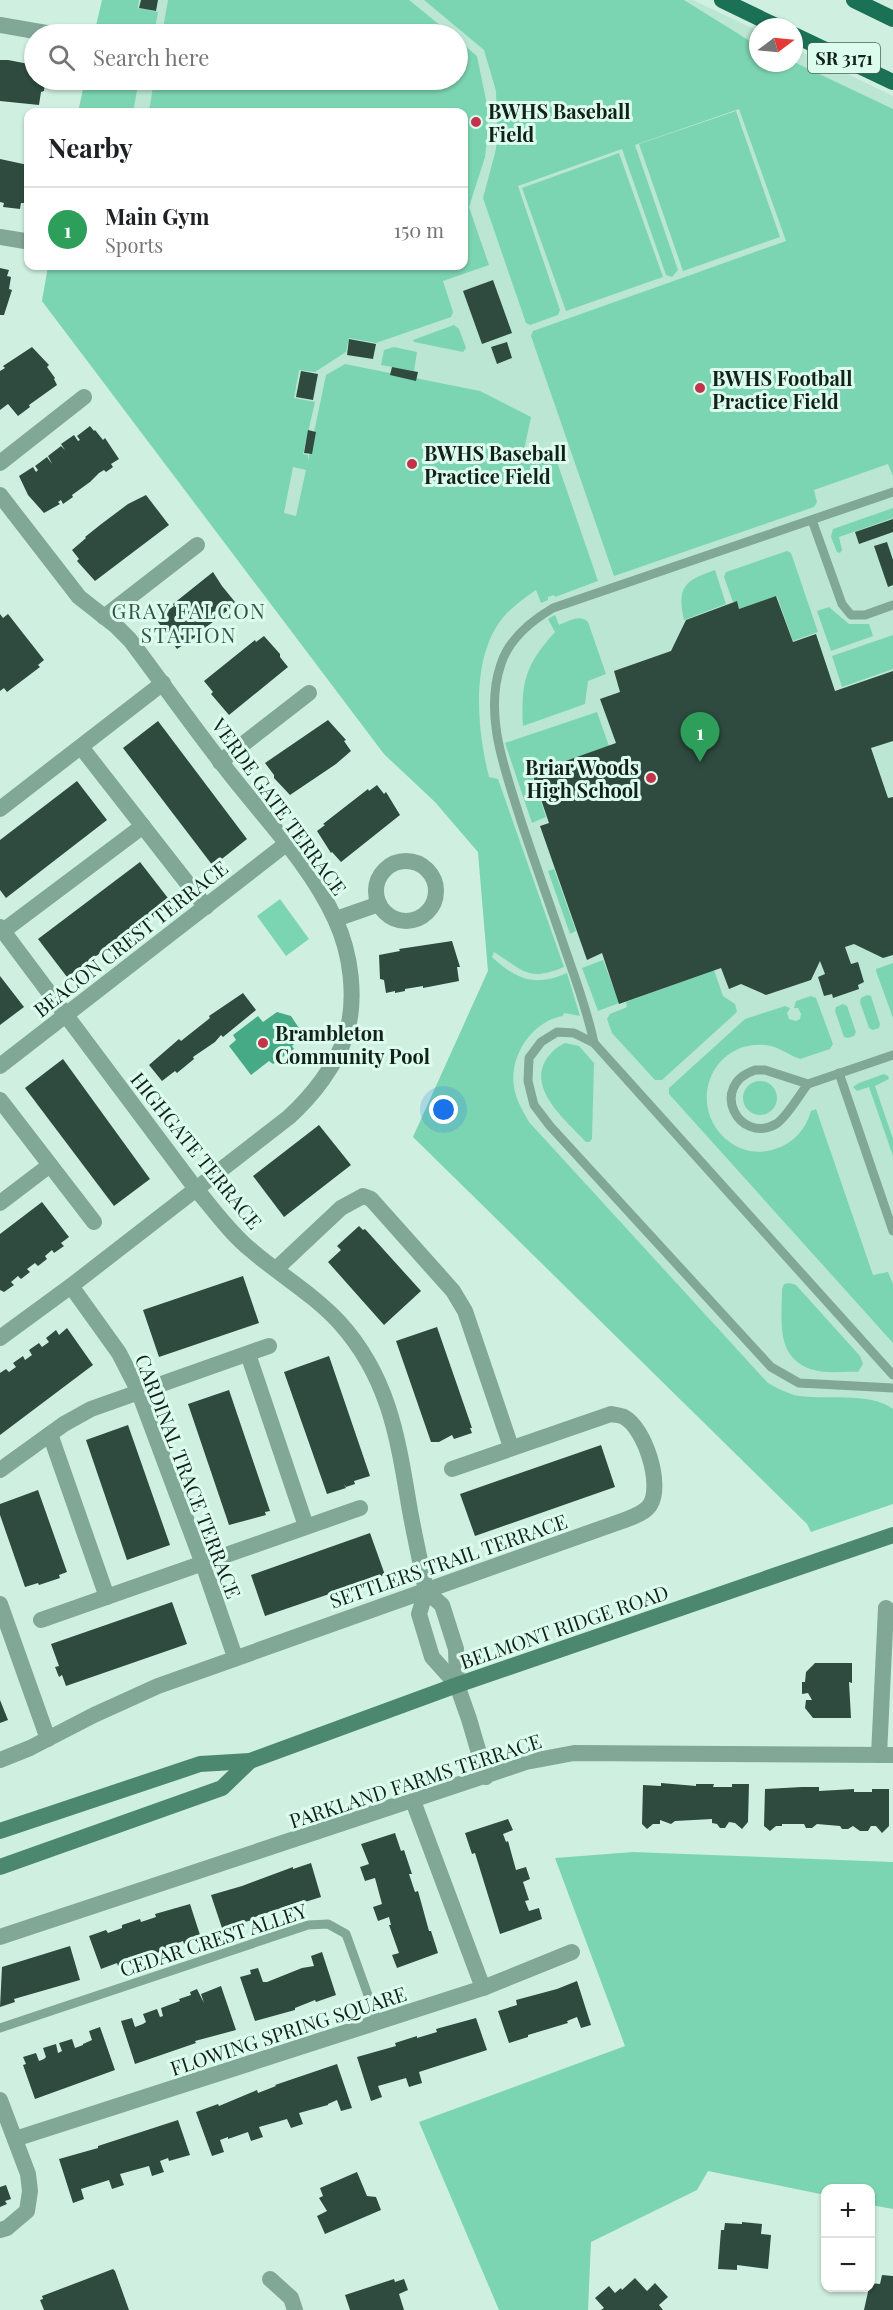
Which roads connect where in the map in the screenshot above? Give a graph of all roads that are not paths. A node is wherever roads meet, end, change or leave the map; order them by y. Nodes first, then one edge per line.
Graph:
1 (722, 0) edge
2 (854, 0) edge
3 (759, 18) edge
4 (893, 19) edge
5 (0, 25) edge
6 (24, 29) edge
7 (803, 38) edge
8 (893, 82) edge
9 (0, 237) edge
10 (24, 241) edge
11 (84, 397) dead end
12 (0, 463) edge
13 (893, 492) edge
14 (0, 495) edge
15 (812, 520) junction
16 (196, 545) dead end
17 (893, 605) edge
18 (104, 617) junction
19 (163, 683) junction
20 (309, 693) dead end
21 (81, 747) junction
22 (220, 762) junction
23 (0, 809) edge
24 (143, 826) junction
25 (286, 844) junction
26 (379, 904) dead end
27 (206, 907) junction
28 (336, 920) junction
29 (1, 929) edge
30 (65, 1016) junction
31 (594, 1042) junction
32 (893, 1055) edge
33 (0, 1066) edge
34 (839, 1073) junction
35 (808, 1084) junction
36 (0, 1100) edge
37 (50, 1165) junction
38 (196, 1189) junction
39 (0, 1203) edge
40 (94, 1221) dead end
41 (893, 1231) edge
42 (276, 1269) junction
43 (71, 1287) junction
44 (0, 1338) edge
45 (269, 1346) dead end
46 (248, 1354) junction
47 (893, 1375) edge
48 (893, 1388) edge
49 (138, 1390) junction
50 (50, 1434) junction
51 (512, 1448) junction
52 (452, 1469) dead end
53 (0, 1470) edge
54 (360, 1508) dead end
55 (306, 1527) junction
56 (893, 1535) edge
57 (203, 1564) junction
58 (426, 1591) junction
59 (107, 1597) junction
60 (0, 1604) edge
61 (886, 1608) dead end
62 (41, 1620) dead end
63 (7, 1644) edge
64 (235, 1657) junction
65 (457, 1685) junction
66 (48, 1739) junction
67 (886, 1755) edge
68 (0, 1760) edge
69 (250, 1761) junction
70 (486, 1777) junction
71 (413, 1801) junction
72 (0, 1832) edge
73 (0, 1867) edge
74 (0, 1937) edge
75 (572, 1952) dead end
76 (483, 1988) junction
77 (378, 2023) junction
78 (0, 2028) edge
79 (0, 2100) edge
80 (15, 2139) junction
81 (0, 2230) edge
82 (270, 2279) dead end
83 (295, 2310) edge

1 - 3 main road
2 - 4 main road, SR 3171
5 - 6 street
7 - 8 main road, SR 3171
9 - 10 street
11 - 12 street
13 - 15 lane
14 - 18 street, VERDE GATE TERRACE
15 - 17 lane
15 - 31 lane
16 - 18 street
18 - 19 street, VERDE GATE TERRACE
19 - 21 street
19 - 22 street, VERDE GATE TERRACE
20 - 22 street
21 - 23 street
21 - 24 street
22 - 25 street, VERDE GATE TERRACE
24 - 27 street
24 - 29 street
25 - 27 street, BEACON CREST TERRACE
25 - 28 street, VERDE GATE TERRACE
26 - 28 street
27 - 30 street, BEACON CREST TERRACE
28 - 38 street, VERDE GATE TERRACE
29 - 30 street, HIGHGATE TERRACE
30 - 33 street, BEACON CREST TERRACE
30 - 38 street, HIGHGATE TERRACE
31 - 47 lane
31 - 48 lane
32 - 34 lane
34 - 35 lane
34 - 41 lane
35 - 35 lane
36 - 37 street
37 - 39 street
37 - 40 street
38 - 42 street, HIGHGATE TERRACE
38 - 43 street, VERDE GATE TERRACE
42 - 51 street
42 - 58 street, HIGHGATE TERRACE
43 - 44 street, VERDE GATE TERRACE
43 - 49 street, CARDINAL TRACE TERRACE
45 - 46 street
46 - 49 street
46 - 55 street
49 - 50 street
49 - 57 street, CARDINAL TRACE TERRACE
50 - 53 street
50 - 59 street
51 - 52 street, SETTLERS TRAIL TERRACE
51 - 58 street, SETTLERS TRAIL TERRACE
54 - 55 street
55 - 57 street
56 - 65 main road, BELMONT RIDGE ROAD
57 - 59 street
57 - 64 street, CARDINAL TRACE TERRACE
58 - 64 street, SETTLERS TRAIL TERRACE
58 - 65 street, HIGHGATE TERRACE
58 - 65 street, HIGHGATE TERRACE
59 - 62 street
60 - 63 street
61 - 67 street
63 - 66 street
64 - 66 street, SETTLERS TRAIL TERRACE
65 - 69 main road, BELMONT RIDGE ROAD
65 - 70 street
66 - 68 street, SETTLERS TRAIL TERRACE
67 - 70 street, PARKLAND FARMS TERRACE
69 - 72 main road, BELMONT RIDGE ROAD
69 - 73 main road, BELMONT RIDGE ROAD
70 - 71 street, PARKLAND FARMS TERRACE
71 - 74 street, PARKLAND FARMS TERRACE
71 - 76 street
75 - 76 street, FLOWING SPRING SQUARE
76 - 77 street, FLOWING SPRING SQUARE
77 - 78 lane, CEDAR CREST ALLEY
77 - 80 street, FLOWING SPRING SQUARE
79 - 80 street
80 - 81 street
82 - 83 street

